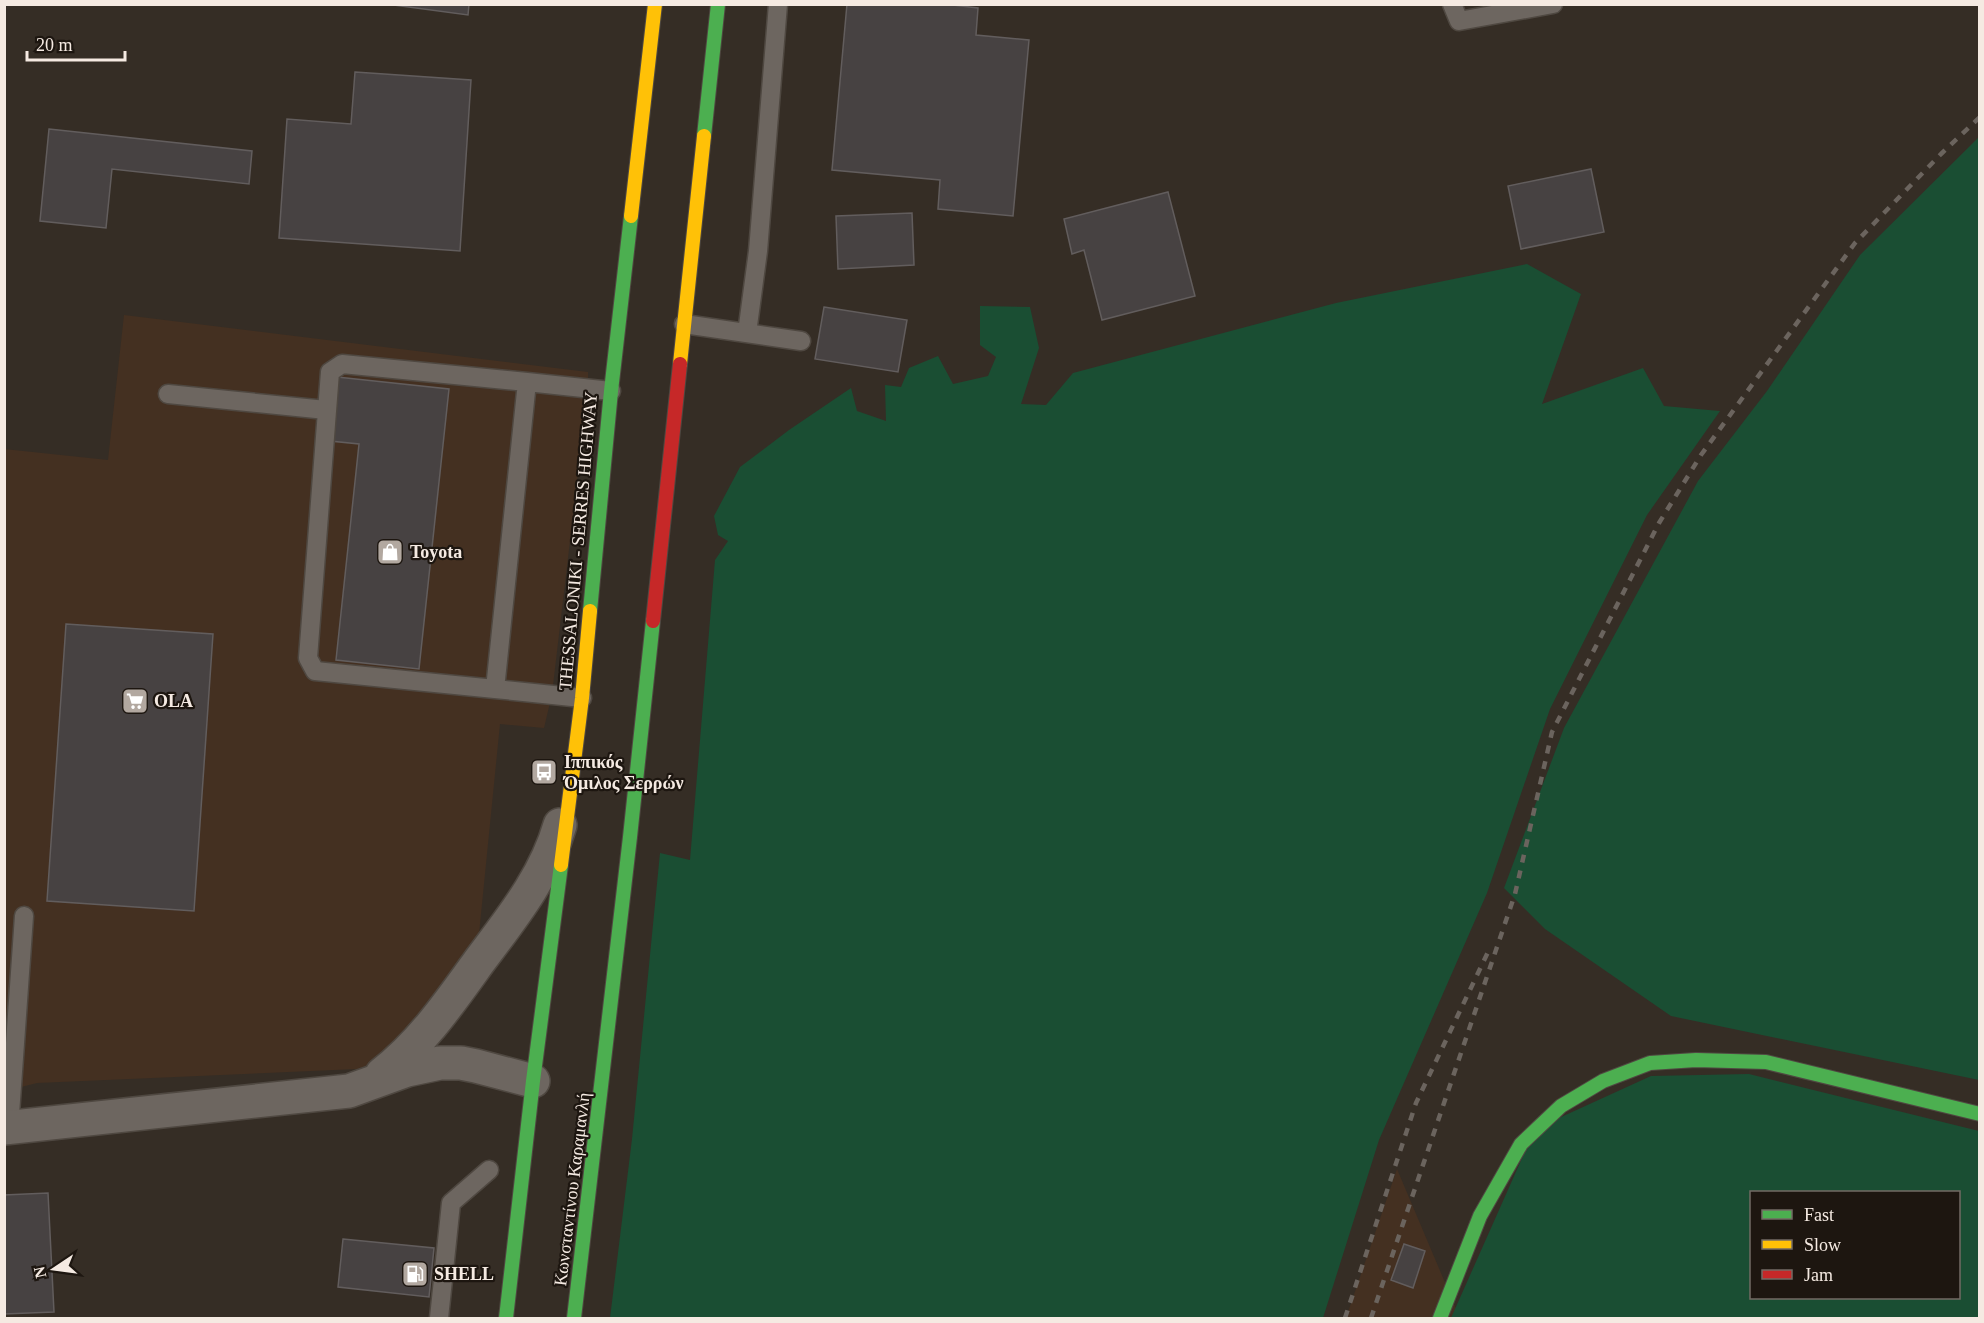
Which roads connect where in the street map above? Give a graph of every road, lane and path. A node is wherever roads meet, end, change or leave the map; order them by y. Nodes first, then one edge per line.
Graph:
1 (655, 4) edge
2 (718, 4) edge
3 (778, 4) edge
4 (1452, 4) edge
5 (1552, 4) edge
6 (684, 324) junction
7 (747, 333) junction
8 (801, 341) dead end
9 (527, 382) junction
10 (611, 391) junction
11 (168, 394) dead end
12 (326, 411) junction
13 (495, 688) junction
14 (582, 698) junction
15 (570, 791) junction
16 (24, 916) dead end
17 (534, 1081) junction
18 (367, 1086) junction
19 (1980, 1114) edge
20 (7, 1128) edge
21 (489, 1170) dead end
22 (439, 1318) edge
23 (506, 1318) edge
24 (574, 1318) edge
25 (1440, 1318) edge

1 - 10 main road, THESSALONIKI - SERRES HIGHWAY
2 - 6 main road
3 - 7 lane
4 - 5 lane
6 - 7 lane
6 - 24 main road, Κωνσταντίνου Καραμανλή
7 - 8 lane
9 - 10 lane
9 - 12 lane
9 - 13 lane
10 - 14 main road, THESSALONIKI - SERRES HIGHWAY
11 - 12 lane
12 - 13 lane
13 - 14 lane
14 - 15 main road, THESSALONIKI - SERRES HIGHWAY
15 - 17 main road, THESSALONIKI - SERRES HIGHWAY
15 - 18 street
16 - 20 lane
17 - 18 street
17 - 23 main road
18 - 20 street
19 - 25 main road
21 - 22 lane

